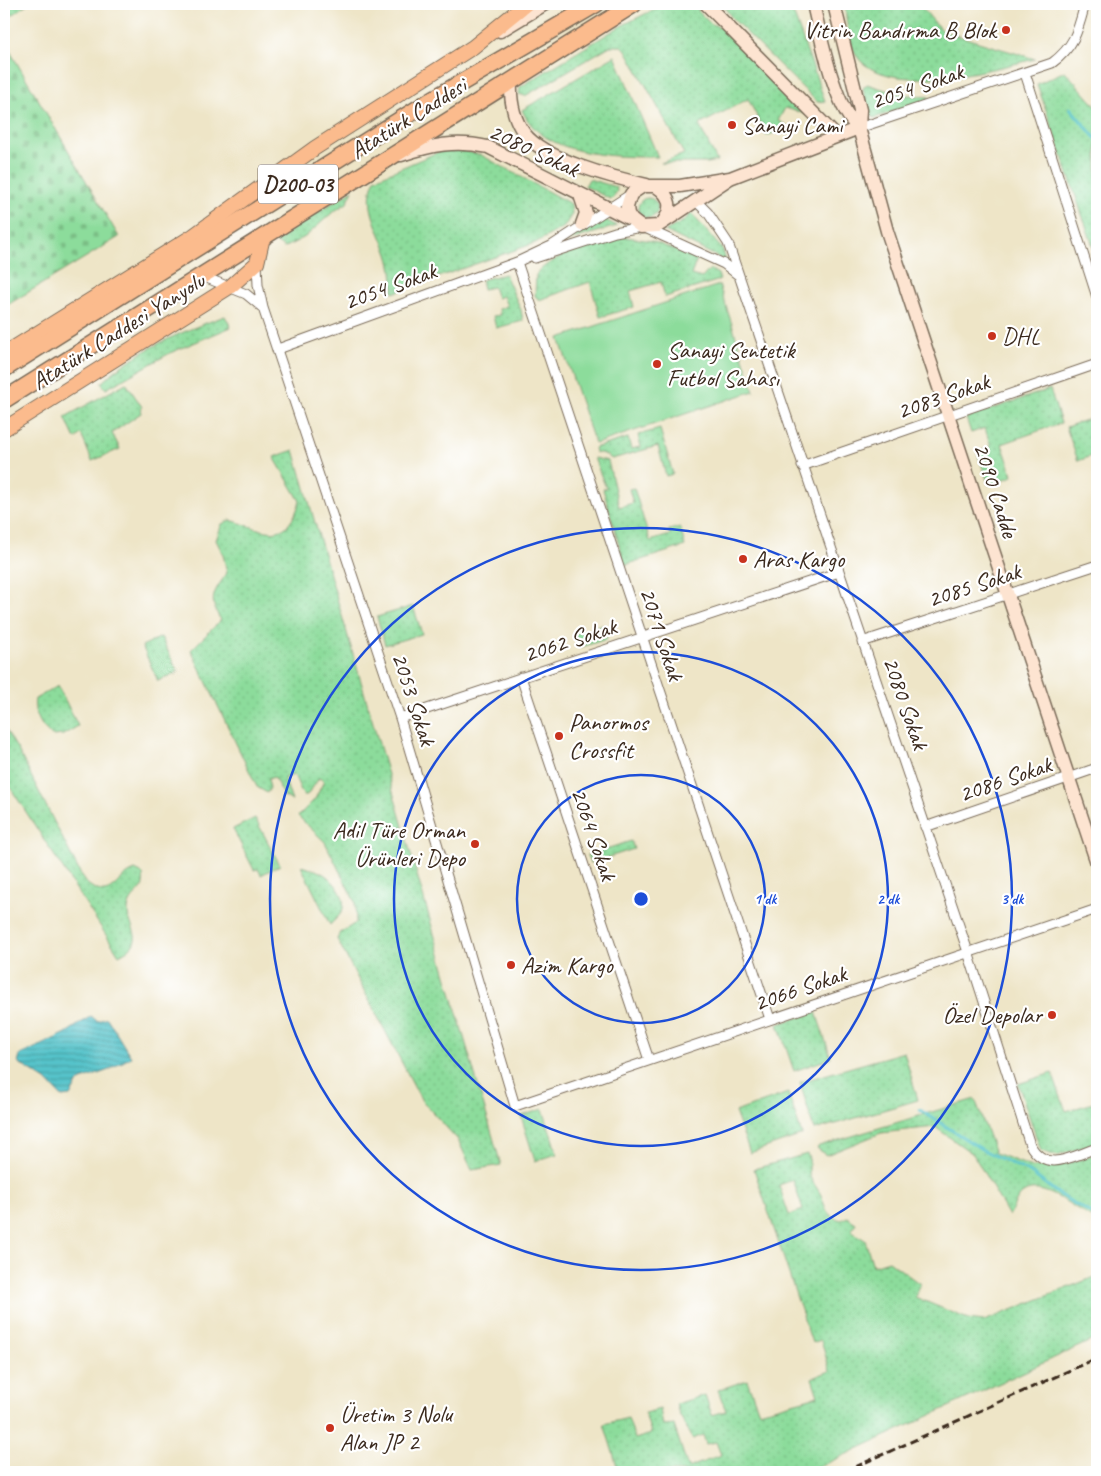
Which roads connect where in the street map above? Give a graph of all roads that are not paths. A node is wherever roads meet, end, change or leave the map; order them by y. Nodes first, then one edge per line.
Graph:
1 (526, 4) edge
2 (545, 4) edge
3 (596, 4) edge
4 (634, 4) edge
5 (706, 4) edge
6 (804, 4) edge
7 (813, 4) edge
8 (834, 4) edge
9 (1085, 4) edge
10 (473, 47) junction
11 (824, 48) junction
12 (848, 67) junction
13 (1025, 73) junction
14 (832, 75) junction
15 (511, 81) junction
16 (858, 128) junction
17 (836, 136) junction
18 (384, 161) junction
19 (730, 178) junction
20 (653, 186) junction
21 (680, 186) junction
22 (631, 194) junction
23 (580, 195) junction
24 (695, 200) junction
25 (607, 209) junction
26 (664, 222) junction
27 (582, 224) junction
28 (639, 225) junction
29 (263, 236) junction
30 (518, 262) junction
31 (258, 263) junction
32 (201, 276) junction
33 (739, 276) junction
34 (231, 286) junction
35 (1097, 297) edge
36 (263, 308) junction
37 (278, 349) junction
38 (4, 354) edge
39 (1097, 364) edge
40 (4, 369) edge
41 (4, 400) edge
42 (948, 415) junction
43 (4, 430) edge
44 (802, 466) junction
45 (1097, 565) edge
46 (839, 572) junction
47 (1008, 594) junction
48 (642, 637) junction
49 (862, 642) junction
50 (521, 678) junction
51 (400, 718) junction
52 (1097, 768) edge
53 (1069, 778) junction
54 (925, 827) junction
55 (1097, 863) edge
56 (1097, 909) edge
57 (968, 952) junction
58 (770, 1019) junction
59 (649, 1060) junction
60 (515, 1106) joint
61 (1097, 1148) edge

1 - 10 main road, Atatürk Caddesi
2 - 10 street
3 - 40 highway, Atatürk Caddesi / D200-03
4 - 15 highway, Atatürk Caddesi / D200-03
5 - 17 street
6 - 11 street
7 - 11 street
8 - 12 street, 2090 Cadde
9 - 13 street, 2054 Sokak
10 - 38 main road, Atatürk Caddesi
11 - 14 street, 2090 Cadde
12 - 14 street
12 - 16 street, 2090 Cadde
13 - 16 street, 2054 Sokak
13 - 35 street
14 - 16 street, 2090 Cadde
15 - 18 highway, Atatürk Caddesi / D200-03
15 - 20 street, 2080 Sokak
16 - 17 street, 2054 Sokak
16 - 42 street, 2090 Cadde
17 - 19 street, 2054 Sokak
18 - 23 street, 2080 Sokak
18 - 29 highway, Atatürk Caddesi / D200-03
19 - 21 street, 2054 Sokak
19 - 24 street, 2054 Sokak
20 - 21 street, 2054 Sokak
20 - 22 street, 2054 Sokak
20 - 26 street
21 - 24 street
22 - 25 street, 2054 Sokak
22 - 28 street
23 - 25 street, 2080 Sokak
23 - 27 street
24 - 26 street, 2054 Sokak
24 - 33 street, 2080 Sokak
25 - 27 street, 2054 Sokak
25 - 28 street, 2080 Sokak
26 - 28 street, 2054 Sokak
27 - 30 street, 2054 Sokak
28 - 30 street, 2054 Sokak
28 - 33 street, 2080 Sokak
29 - 31 main road
29 - 32 highway, Atatürk Caddesi / D200-03
30 - 37 street, 2054 Sokak
30 - 48 street, 2071 Sokak
31 - 34 main road, Atatürk Caddesi Yanyolu
31 - 36 street, 2053 Sokak
32 - 34 street
32 - 41 highway, Atatürk Caddesi / D200-03
33 - 44 street, 2080 Sokak
34 - 36 street
34 - 43 main road, Atatürk Caddesi Yanyolu
36 - 37 street, 2053 Sokak
37 - 51 street, 2053 Sokak
39 - 42 street, 2083 Sokak
42 - 44 street, 2083 Sokak
42 - 47 street, 2090 Cadde
44 - 46 street, 2080 Sokak
45 - 47 street, 2085 Sokak
46 - 48 street, 2062 Sokak
46 - 49 street, 2080 Sokak
47 - 49 street, 2085 Sokak
47 - 53 street, 2090 Cadde
48 - 50 street, 2062 Sokak
48 - 58 street, 2071 Sokak
49 - 54 street, 2080 Sokak
50 - 51 street, 2062 Sokak
50 - 59 street, 2064 Sokak
51 - 60 street, 2053 Sokak
52 - 53 street, 2086 Sokak
53 - 54 street, 2086 Sokak
53 - 55 street, 2090 Cadde
54 - 57 street, 2080 Sokak
56 - 57 street, 2066 Sokak
57 - 58 street, 2066 Sokak
57 - 61 street, 2080 Sokak
58 - 59 street, 2066 Sokak
59 - 60 street, 2066 Sokak

